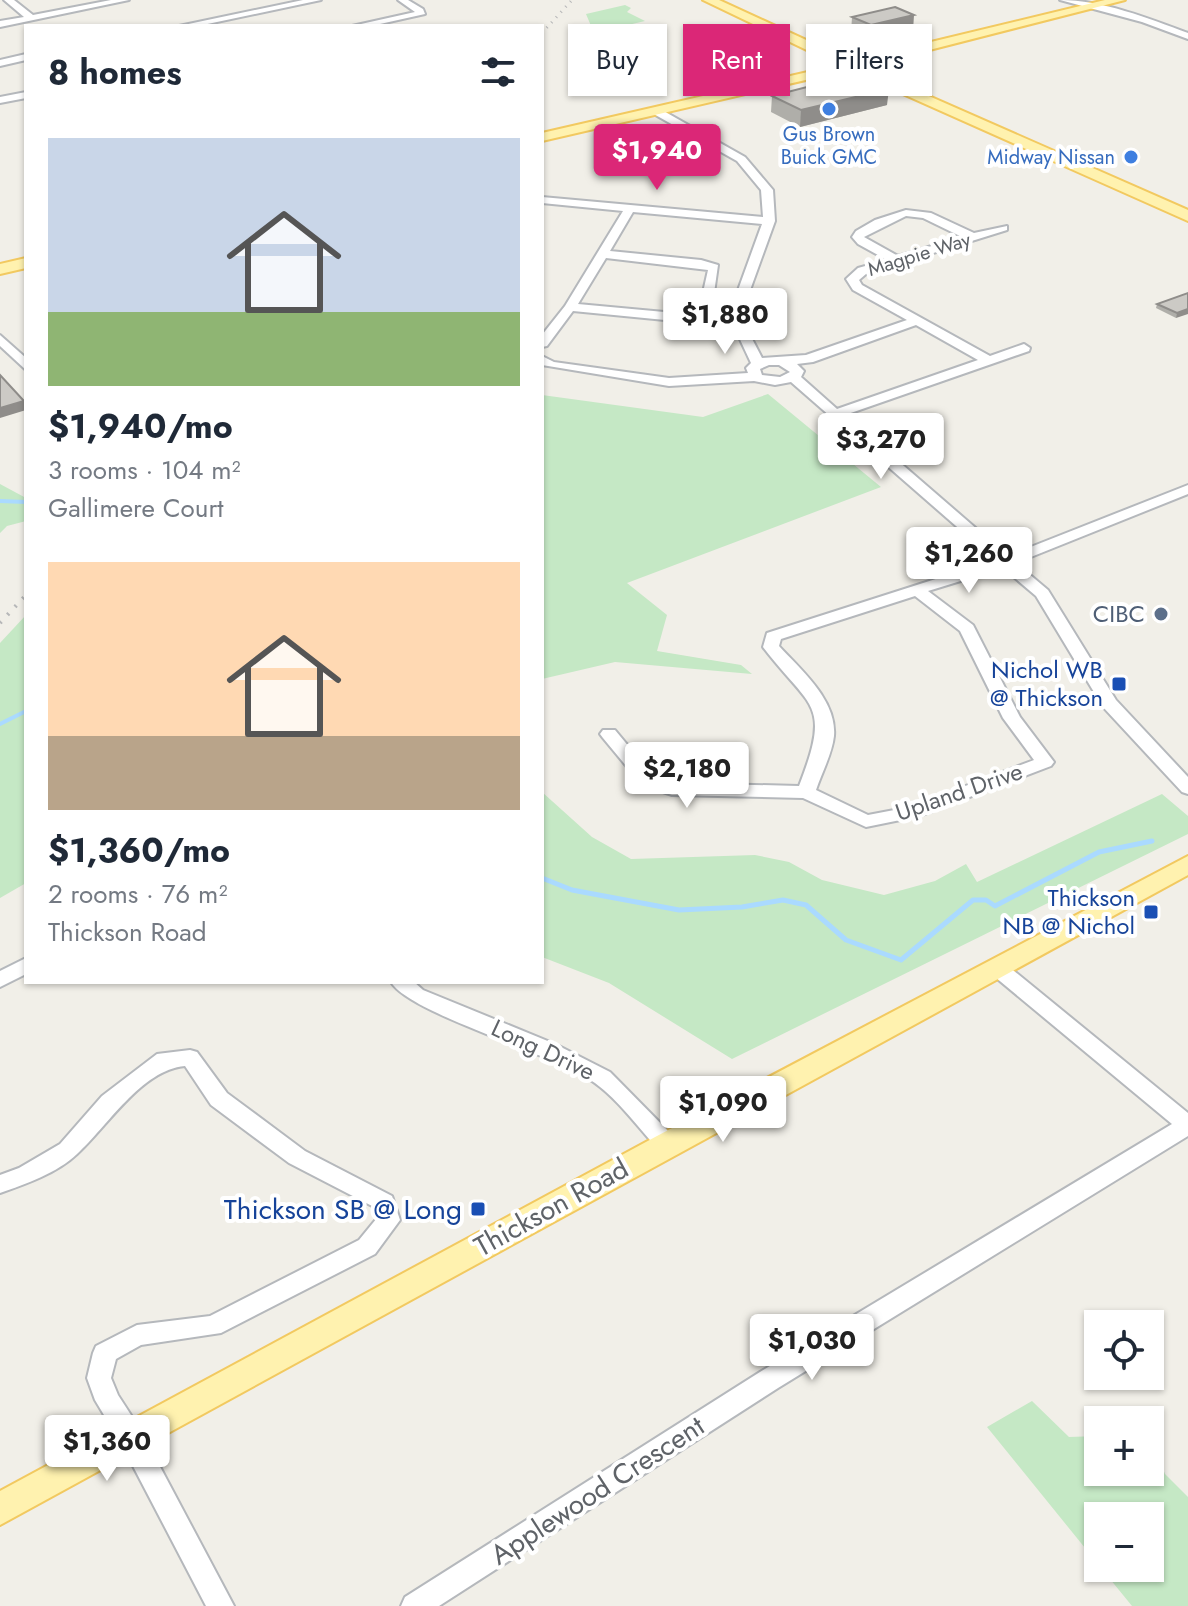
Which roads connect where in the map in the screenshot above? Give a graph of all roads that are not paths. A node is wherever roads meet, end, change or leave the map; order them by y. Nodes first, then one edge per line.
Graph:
1 (8, 0) edge
2 (125, 0) edge
3 (317, 0) edge
4 (402, 0) edge
5 (709, 0) edge
6 (1119, 0) edge
7 (283, 3) edge
8 (1065, 4) edge
9 (1093, 7) junction
10 (31, 18) junction
11 (0, 24) edge
12 (193, 24) edge
13 (368, 24) edge
14 (1188, 36) edge
15 (932, 42) edge
16 (806, 43) edge
17 (24, 57) edge
18 (0, 63) edge
19 (806, 75) edge
20 (24, 95) edge
21 (923, 96) edge
22 (0, 100) edge
23 (656, 111) junction
24 (544, 137) edge
25 (544, 200) edge
26 (630, 208) junction
27 (1188, 216) edge
28 (769, 221) junction
29 (1003, 228) dead end
30 (972, 237) junction
31 (603, 254) junction
32 (896, 260) junction
33 (24, 263) edge
34 (0, 269) edge
35 (570, 307) junction
36 (742, 315) junction
37 (918, 320) junction
38 (0, 339) edge
39 (544, 340) edge
40 (1024, 348) dead end
41 (808, 359) junction
42 (988, 360) junction
43 (544, 361) edge
44 (779, 361) junction
45 (24, 364) edge
46 (759, 373) junction
47 (795, 374) junction
48 (836, 414) junction
49 (869, 445) junction
50 (1188, 489) edge
51 (1008, 561) junction
52 (918, 591) junction
53 (609, 734) dead end
54 (1188, 788) edge
55 (806, 792) junction
56 (1188, 864) edge
57 (24, 966) edge
58 (996, 967) junction
59 (0, 980) edge
60 (403, 984) edge
61 (1188, 1125) edge
62 (667, 1144) junction
63 (0, 1184) edge
64 (131, 1437) junction
65 (0, 1509) edge
66 (220, 1606) edge
67 (415, 1606) edge

1 - 10 street
2 - 10 street
3 - 7 street
4 - 13 street
5 - 16 main road
6 - 9 main road
7 - 12 street
8 - 9 main road
8 - 15 main road
9 - 14 street
10 - 11 street
17 - 18 street
19 - 23 main road
20 - 22 street
21 - 27 main road
23 - 24 main road
23 - 28 street
25 - 26 street
26 - 28 street
26 - 31 street
28 - 36 street
29 - 30 street, Magpie Way
30 - 32 street, Magpie Way
30 - 32 street
31 - 35 street
31 - 35 street
32 - 37 street, Magpie Way
33 - 34 main road
35 - 39 street
36 - 44 street
36 - 46 street
37 - 41 street
37 - 42 street, Magpie Way
38 - 45 street
40 - 42 street
41 - 44 street
41 - 47 street
42 - 48 street
43 - 46 street
44 - 46 street
44 - 47 street
46 - 47 street
46 - 49 street
47 - 48 street
48 - 49 street
49 - 51 street
50 - 51 street
51 - 52 street
51 - 54 street
52 - 55 street
52 - 55 street, Upland Drive
53 - 55 street
56 - 58 main road, Thickson Road
57 - 59 street
58 - 61 street
58 - 62 main road, Thickson Road
60 - 62 street, Long Drive
61 - 67 street, Applewood Crescent
62 - 64 main road, Thickson Road
63 - 64 street
64 - 65 main road, Thickson Road
64 - 66 street

